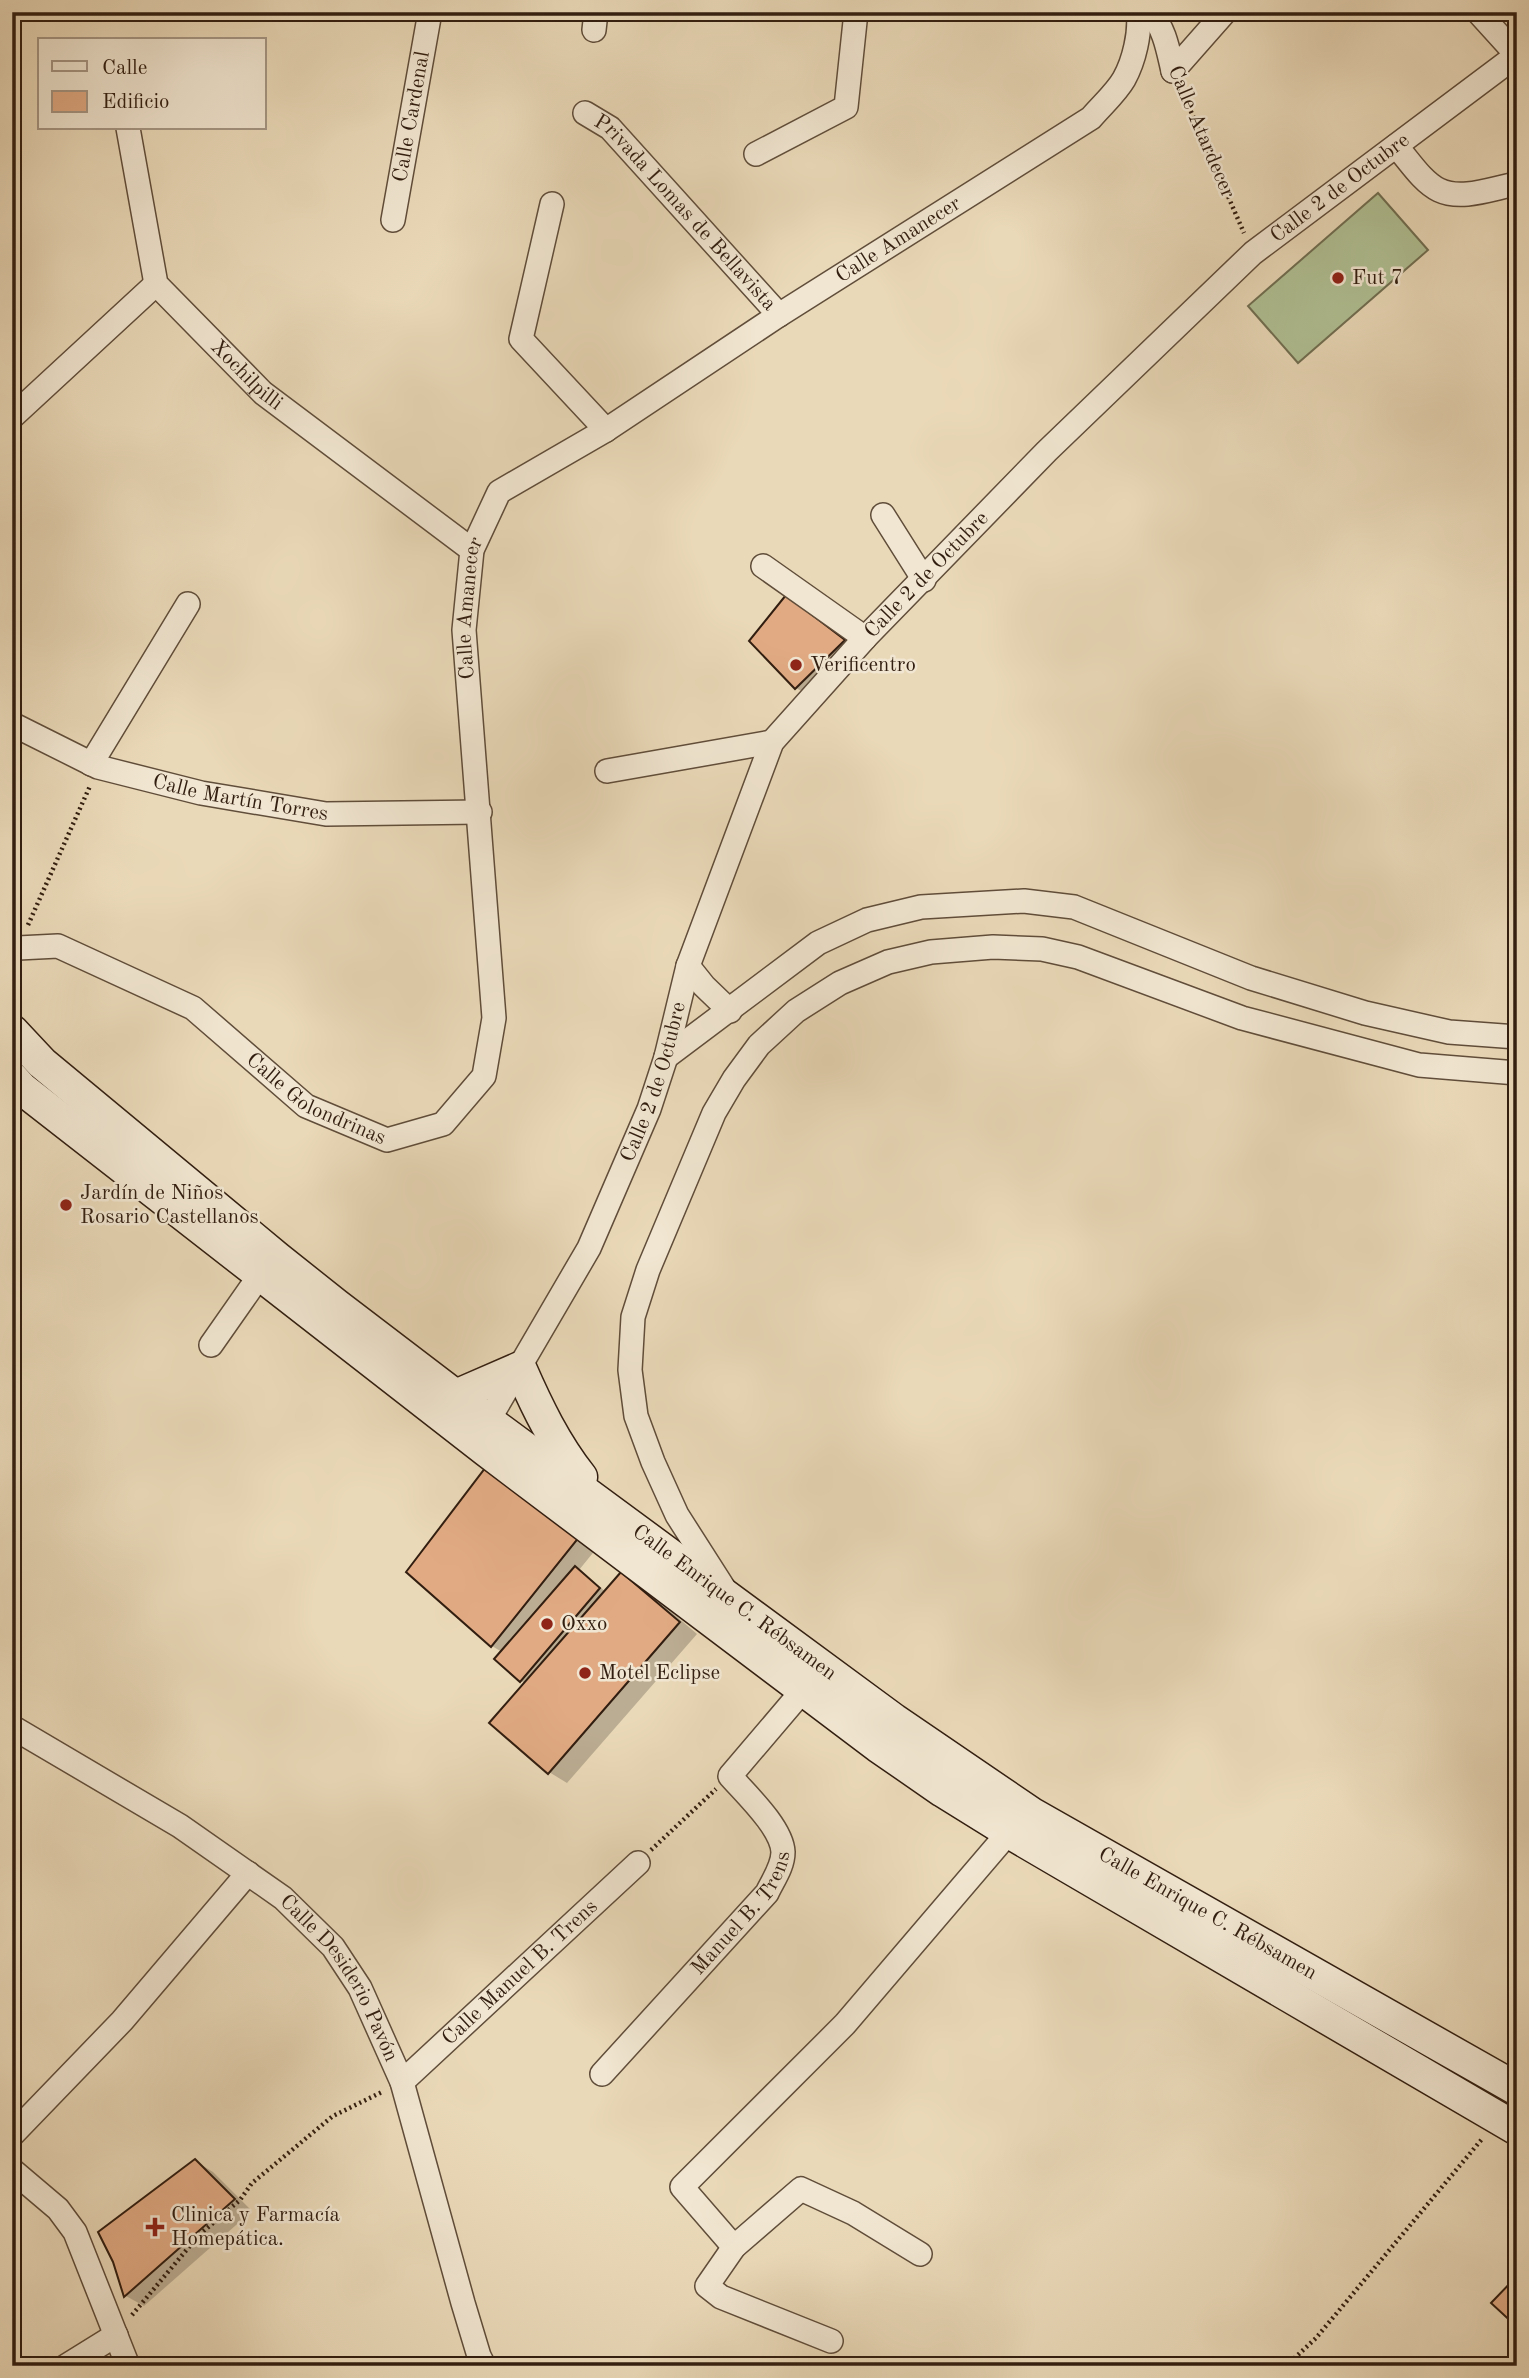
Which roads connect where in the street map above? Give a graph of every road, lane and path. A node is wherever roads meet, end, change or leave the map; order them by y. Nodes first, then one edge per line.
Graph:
1 (430, 12) edge
2 (856, 12) edge
3 (1138, 12) edge
4 (1150, 12) edge
5 (1225, 12) edge
6 (1478, 12) edge
7 (1517, 55) edge
8 (1173, 71) junction
9 (585, 113) dead end
10 (128, 130) edge
11 (1401, 141) junction
12 (755, 154) dead end
13 (1517, 184) edge
14 (552, 204) dead end
15 (393, 220) dead end
16 (1253, 253) junction
17 (156, 284) junction
18 (779, 315) junction
19 (12, 417) edge
20 (606, 430) junction
21 (883, 515) dead end
22 (472, 551) junction
23 (763, 566) dead end
24 (924, 580) junction
25 (188, 604) dead end
26 (865, 638) junction
27 (12, 724) edge
28 (772, 742) junction
29 (95, 765) junction
30 (607, 771) dead end
31 (480, 812) junction
32 (15, 950) edge
33 (688, 966) junction
34 (730, 1011) junction
35 (1387, 1018) junction
36 (12, 1031) edge
37 (1517, 1037) edge
38 (1377, 1054) junction
39 (666, 1057) junction
40 (1517, 1073) edge
41 (12, 1078) edge
42 (260, 1275) junction
43 (211, 1345) dead end
44 (520, 1368) junction
45 (458, 1395) junction
46 (488, 1436) junction
47 (602, 1503) junction
48 (734, 1602) junction
49 (804, 1689) junction
50 (12, 1727) edge
51 (730, 1776) junction
52 (1009, 1832) junction
53 (638, 1863) joint
54 (248, 1874) junction
55 (602, 2074) dead end
56 (402, 2082) junction
57 (1517, 2089) edge
58 (1508, 2124) edge
59 (12, 2135) edge
60 (12, 2170) edge
61 (734, 2247) junction
62 (920, 2254) dead end
63 (116, 2335) junction
64 (831, 2342) dead end
65 (66, 2366) edge
66 (128, 2366) edge
67 (484, 2366) edge
68 (1286, 2366) edge

1 - 15 street, Calle Cardenal
2 - 12 street
3 - 18 street, Calle Amanecer
4 - 8 street, Calle Atardecer
5 - 8 street
6 - 7 street
7 - 11 street, Calle 2 de Octubre
8 - 16 path, Calle Atardecer
9 - 18 street, Privada Lomas de Bellavista
10 - 17 street
11 - 13 street
11 - 16 street, Calle 2 de Octubre
14 - 20 street
16 - 24 street, Calle 2 de Octubre
17 - 19 street
17 - 22 street, Xochilpilli
18 - 20 street, Calle Amanecer
20 - 22 street, Calle Amanecer
21 - 24 street
22 - 31 street, Calle Amanecer
23 - 26 street
24 - 26 street, Calle 2 de Octubre
25 - 29 street
26 - 28 street, Calle 2 de Octubre
27 - 29 street, Calle Martín Torres
28 - 30 street
28 - 33 street, Calle 2 de Octubre
29 - 31 street, Calle Martín Torres
29 - 32 path
31 - 32 street, Calle Golondrinas
33 - 34 street
33 - 39 street, Calle 2 de Octubre
34 - 35 street
34 - 39 street
35 - 37 street
35 - 38 street
36 - 45 main road, Calle Enrique C. Rébsamen
38 - 40 street
38 - 48 street
39 - 44 street, Calle 2 de Octubre
41 - 42 main road, Calle Enrique C. Rébsamen
42 - 43 street
42 - 46 main road, Calle Enrique C. Rébsamen
44 - 45 main road
44 - 46 street, Calle 2 de Octubre
44 - 47 main road
45 - 46 main road, Calle Enrique C. Rébsamen
46 - 47 main road, Calle Enrique C. Rébsamen
46 - 49 main road, Calle Enrique C. Rébsamen
47 - 48 main road, Calle Enrique C. Rébsamen
48 - 57 main road, Calle Enrique C. Rébsamen
49 - 51 street
49 - 52 main road, Calle Enrique C. Rébsamen
50 - 54 street, Calle Desiderio Pavón
51 - 53 path
51 - 55 street, Manuel B. Trens
52 - 58 main road, Calle Enrique C. Rébsamen
52 - 61 street
53 - 56 street, Calle Manuel B. Trens
54 - 56 street, Calle Desiderio Pavón
54 - 59 street
56 - 63 path
56 - 67 street, Calle Desiderio Pavón
58 - 68 path
60 - 63 street
61 - 62 street
61 - 64 street
63 - 65 street
63 - 66 street

